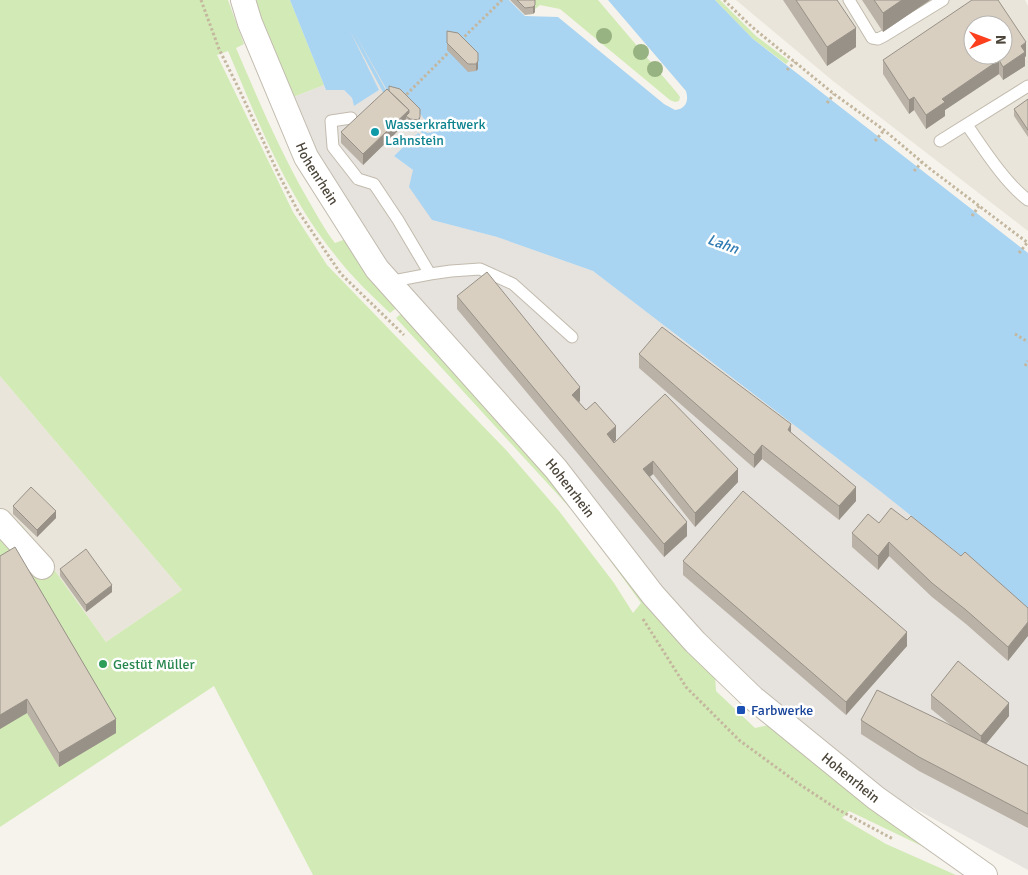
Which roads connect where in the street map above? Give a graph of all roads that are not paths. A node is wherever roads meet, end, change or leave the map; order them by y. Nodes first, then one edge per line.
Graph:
1 (242, 0) edge
2 (849, 0) edge
3 (943, 0) edge
4 (1028, 86) edge
5 (351, 118) dead end
6 (966, 125) junction
7 (940, 141) dead end
8 (1028, 200) edge
9 (430, 274) junction
10 (388, 282) junction
11 (572, 337) dead end
12 (0, 521) edge
13 (42, 567) dead end
14 (985, 875) edge

1 - 10 street, Hohenrhein
2 - 3 lane
4 - 6 lane
5 - 9 lane
6 - 7 lane
6 - 8 lane
9 - 10 lane
9 - 11 lane
10 - 14 street, Hohenrhein
12 - 13 street

